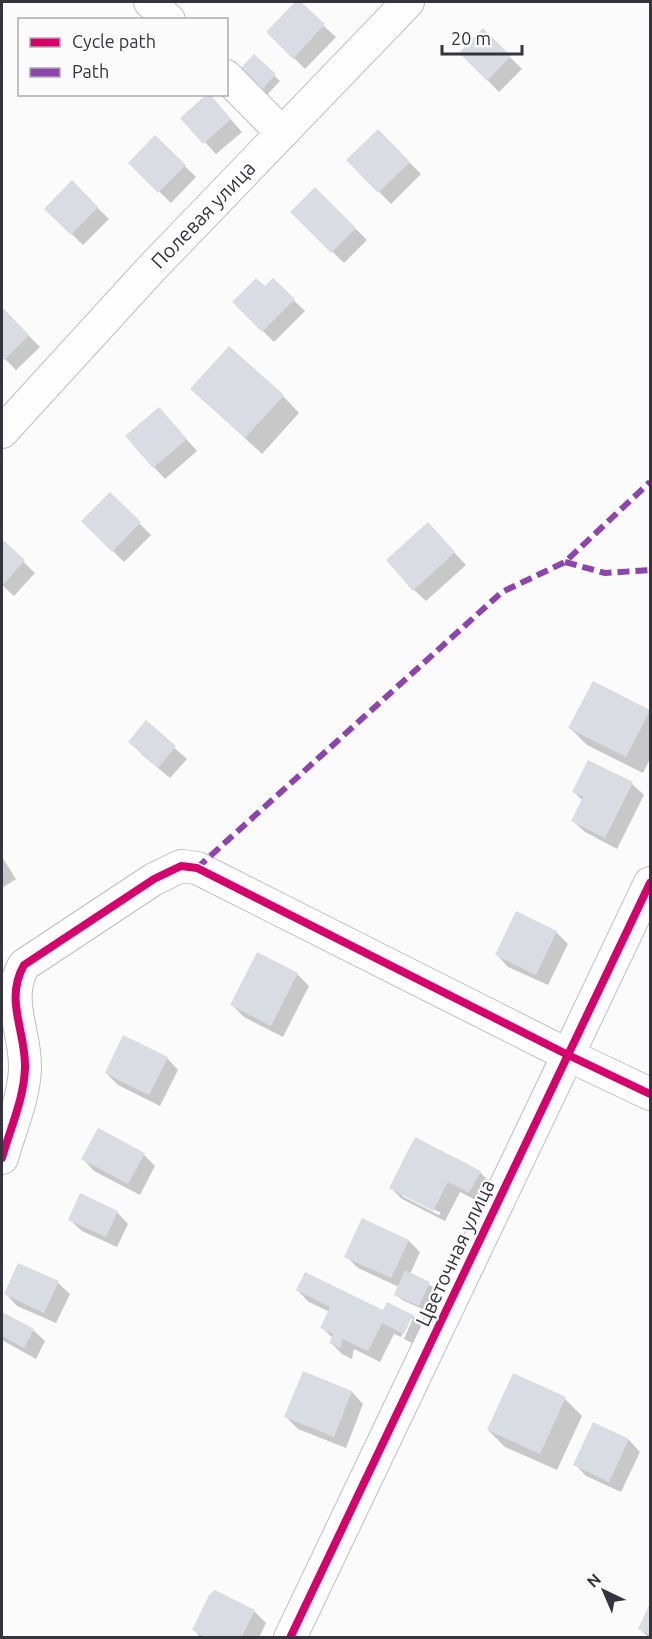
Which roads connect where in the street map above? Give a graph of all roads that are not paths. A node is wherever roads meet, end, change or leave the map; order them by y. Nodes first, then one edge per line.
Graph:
1 (150, 2) edge
2 (408, 2) edge
3 (167, 18) edge
4 (228, 78) edge
5 (282, 133) junction
6 (2, 432) edge
7 (651, 883) edge
8 (8, 987) edge
9 (568, 1055) junction
10 (651, 1094) edge
11 (2, 1158) edge
12 (290, 1638) edge

1 - 3 street
2 - 5 street, Полевая улица
4 - 5 street
5 - 6 street, Полевая улица
7 - 9 street, Цветочная улица
8 - 9 street
8 - 11 street
9 - 10 street
9 - 12 street, Цветочная улица

